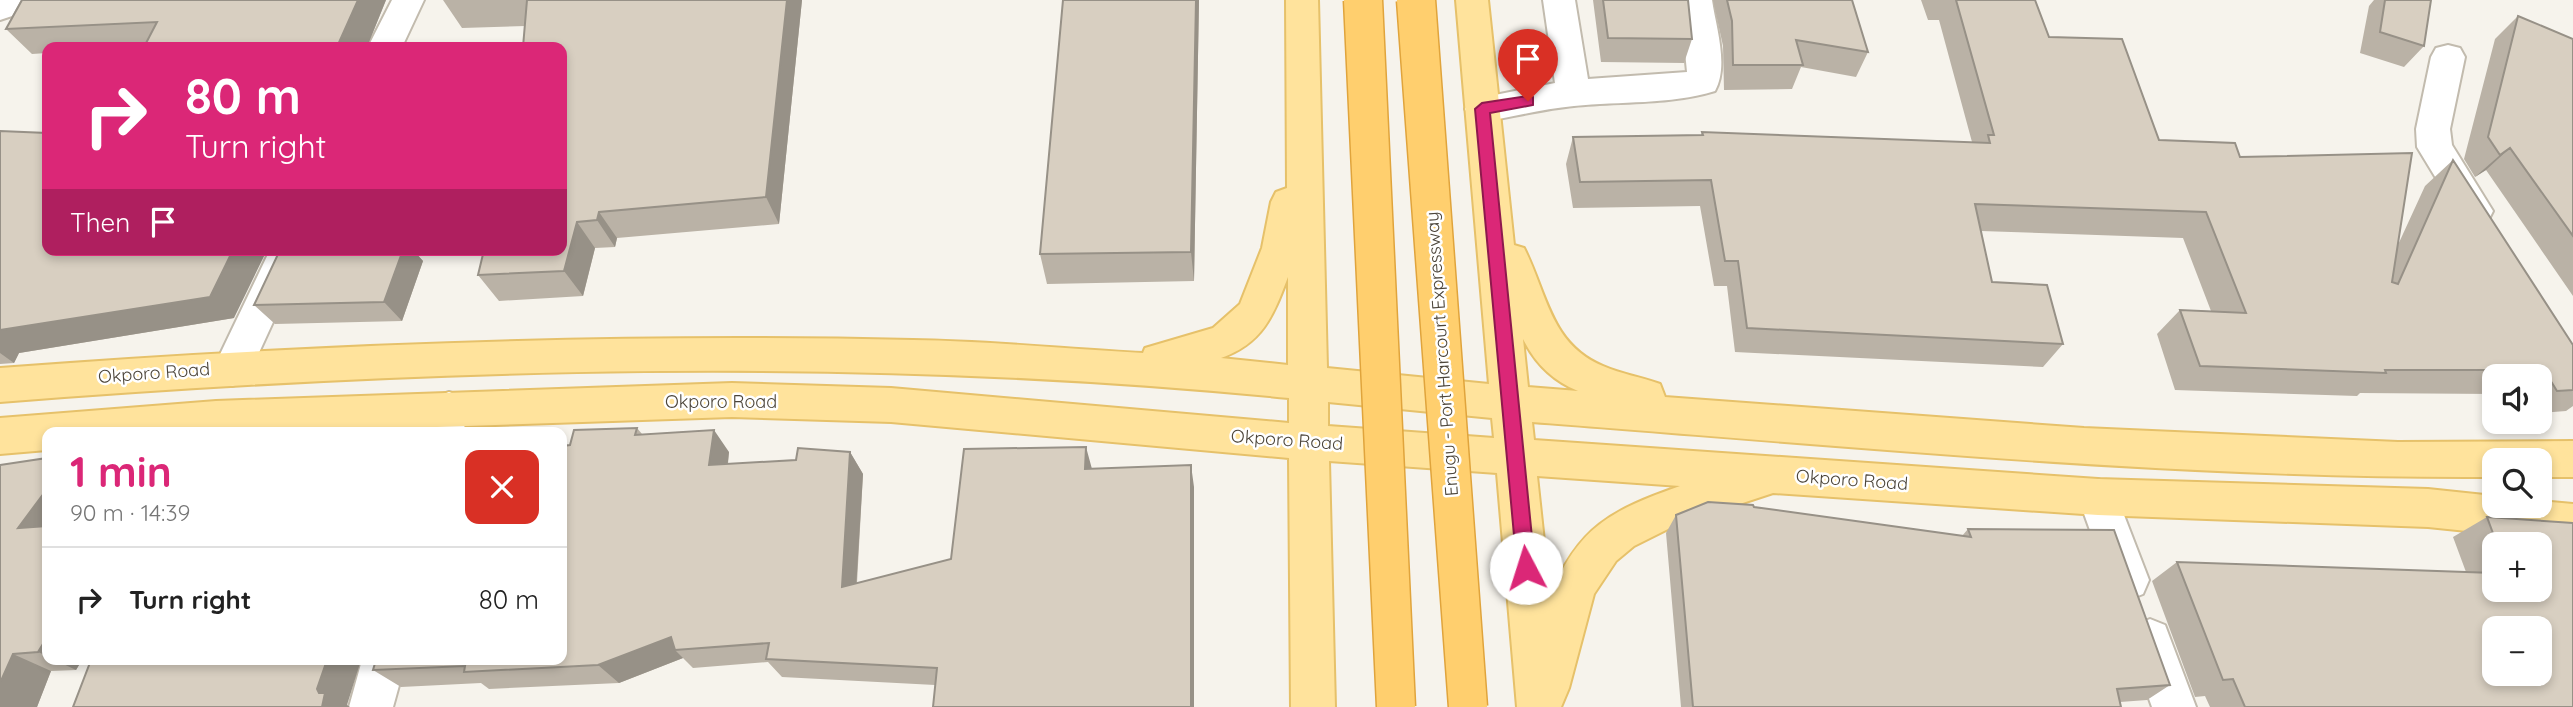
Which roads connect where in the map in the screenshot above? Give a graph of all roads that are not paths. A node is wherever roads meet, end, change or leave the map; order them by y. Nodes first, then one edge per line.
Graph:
1 (5, 0) edge
2 (408, 0) edge
3 (1302, 0) edge
4 (1363, 0) edge
5 (1416, 0) edge
6 (1472, 0) edge
7 (1559, 0) edge
8 (1696, 0) edge
9 (0, 8) edge
10 (387, 42) edge
11 (2448, 57) dead end
12 (1573, 93) junction
13 (1482, 109) junction
14 (1304, 128) junction
15 (1491, 198) junction
16 (2489, 235) edge
17 (285, 256) edge
18 (1084, 365) junction
19 (232, 369) junction
20 (1308, 381) junction
21 (0, 385) edge
22 (1510, 403) junction
23 (446, 420) edge
24 (1750, 421) junction
25 (212, 425) edge
26 (173, 427) edge
27 (42, 434) edge
28 (0, 436) edge
29 (1309, 442) junction
30 (1516, 457) junction
31 (2573, 459) edge
32 (1777, 475) junction
33 (2098, 497) junction
34 (2573, 523) edge
35 (383, 665) edge
36 (371, 707) edge
37 (1313, 707) edge
38 (1396, 707) edge
39 (1468, 707) edge
40 (1541, 707) edge
41 (2174, 707) edge

1 - 9 street
2 - 10 street
3 - 14 main road
4 - 38 highway, bridge
5 - 39 highway, Enugu - Port Harcourt Expressway, bridge
6 - 13 main road
7 - 12 street
8 - 12 street
11 - 16 street
12 - 13 street
13 - 15 main road
14 - 18 main road
14 - 20 main road
15 - 22 main road
15 - 24 main road
17 - 19 street
18 - 19 main road, Okporo Road
18 - 20 main road, Okporo Road
19 - 21 main road, Okporo Road
20 - 22 main road, Okporo Road
20 - 29 main road
22 - 24 main road, Okporo Road
22 - 30 main road
23 - 25 main road, Okporo Road
23 - 29 main road, Okporo Road
24 - 31 main road, Okporo Road
25 - 26 main road, Okporo Road
27 - 28 main road, Okporo Road
29 - 30 main road, Okporo Road
29 - 37 main road
30 - 32 main road, Okporo Road
30 - 40 main road
32 - 33 main road, Okporo Road
32 - 40 main road
33 - 34 main road, Okporo Road
33 - 41 street
35 - 36 street

